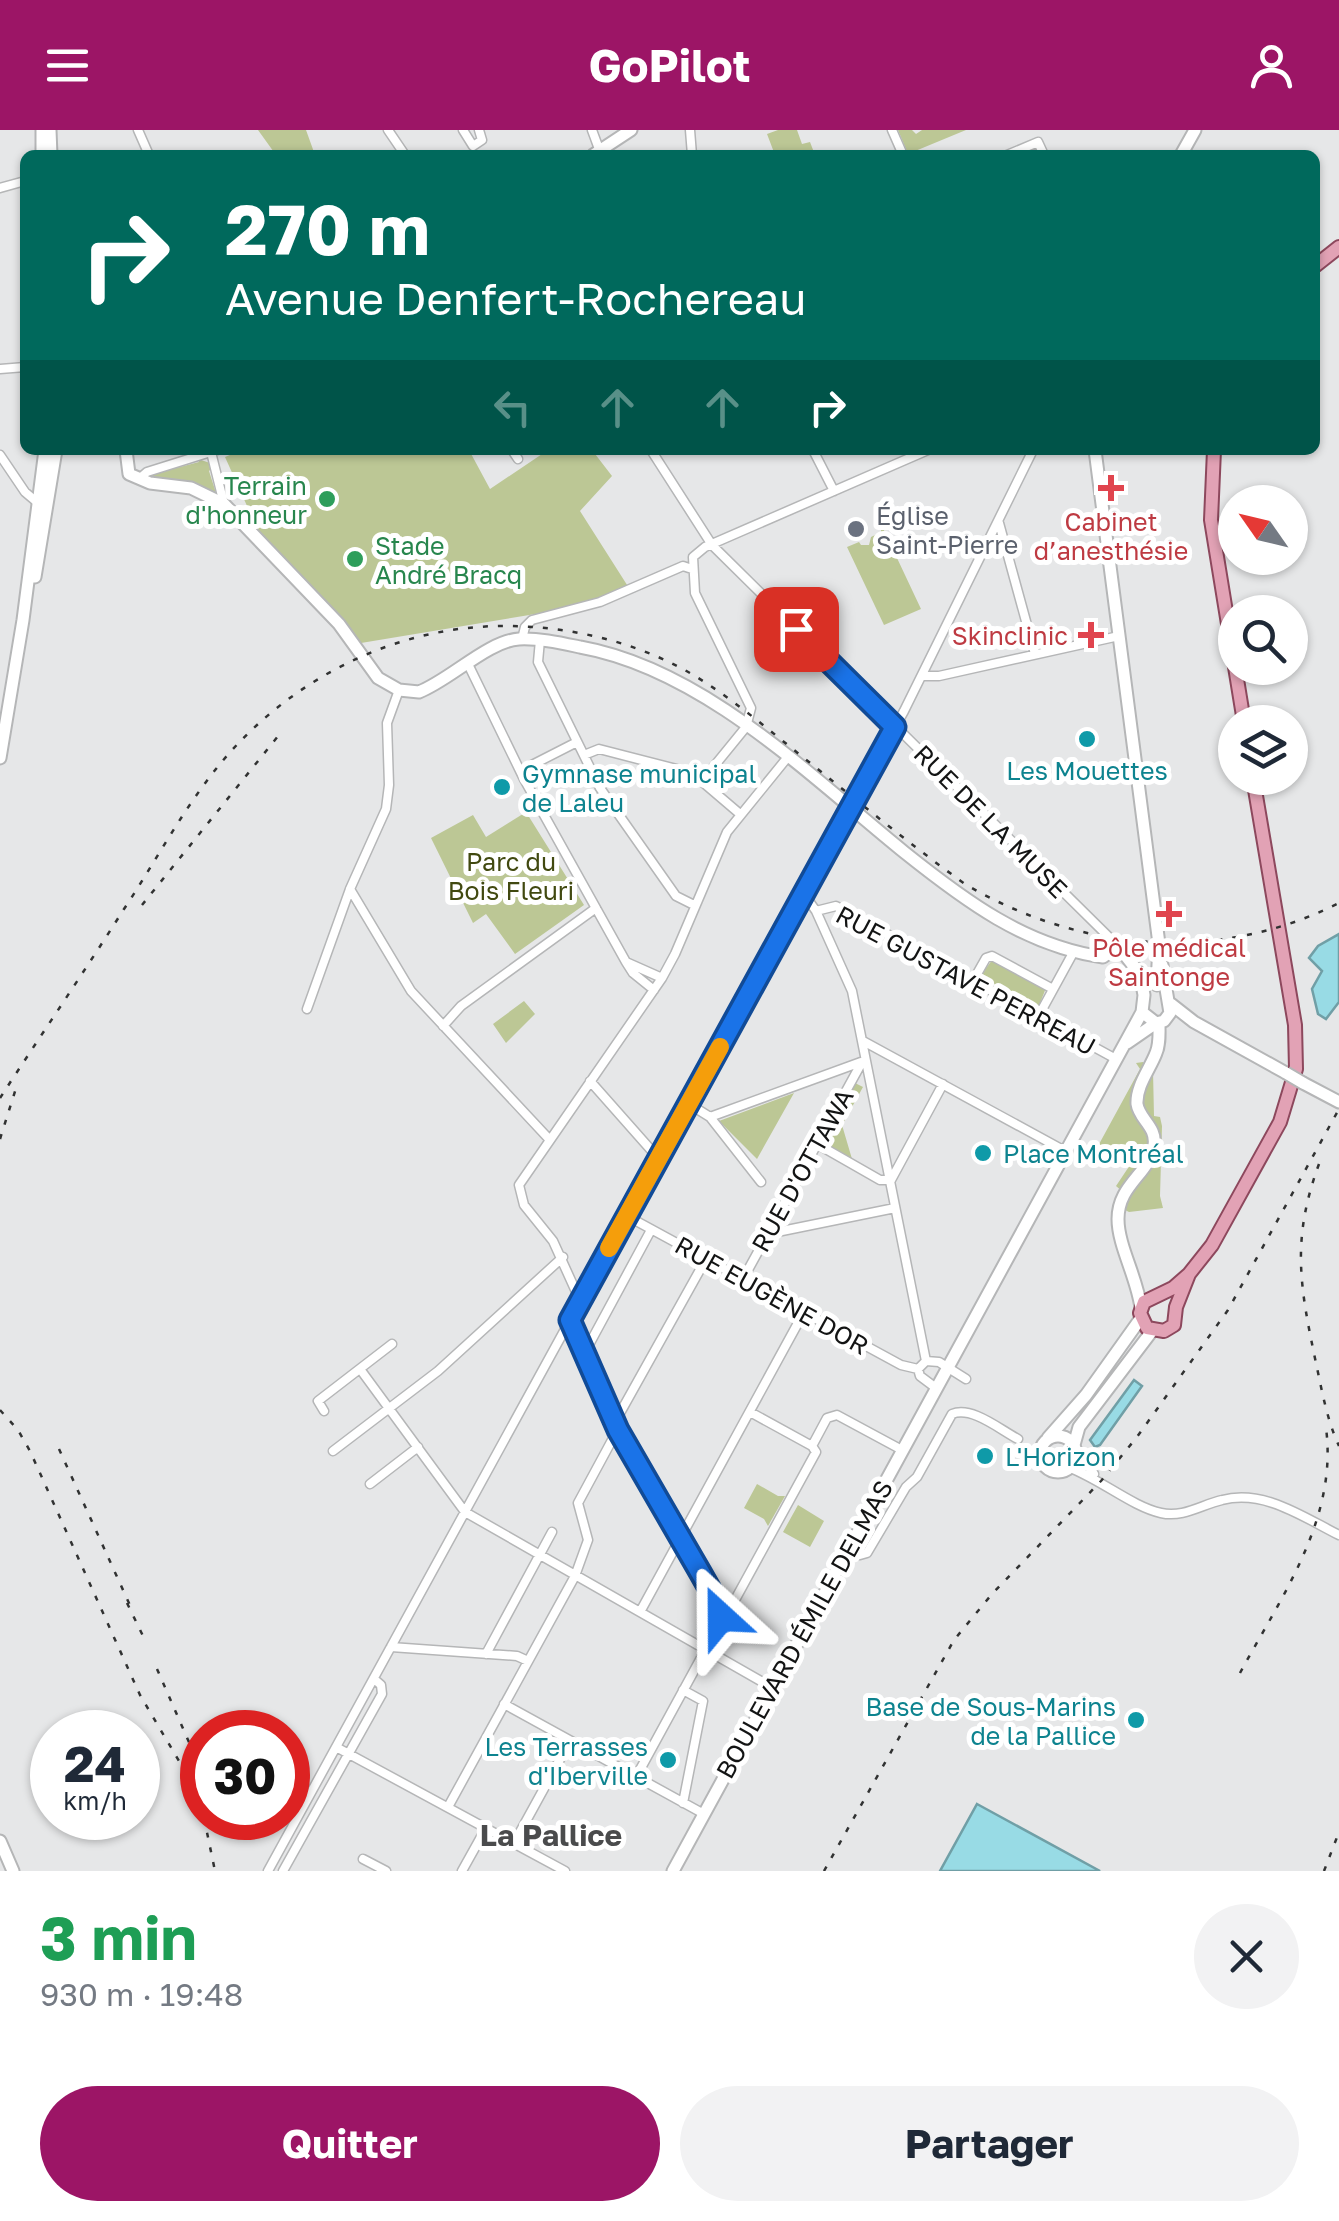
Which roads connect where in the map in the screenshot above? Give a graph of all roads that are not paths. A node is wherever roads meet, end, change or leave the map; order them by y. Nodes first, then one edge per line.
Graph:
1 (631, 130) edge
2 (599, 150) edge
3 (1019, 150) edge
4 (1042, 150) edge
5 (44, 455) edge
6 (55, 455) edge
7 (127, 455) edge
8 (201, 455) edge
9 (215, 455) edge
10 (654, 455) edge
11 (815, 455) edge
12 (916, 455) edge
13 (1032, 455) edge
14 (1097, 455) edge
15 (1214, 455) edge
16 (0, 456) edge
17 (139, 479) junction
18 (834, 490) junction
19 (39, 499) junction
20 (224, 504) junction
21 (999, 522) junction
22 (712, 545) junction
23 (692, 569) junction
24 (33, 587) junction
25 (23, 620) junction
26 (1118, 636) junction
27 (522, 639) junction
28 (540, 640) junction
29 (1035, 654) junction
30 (468, 664) junction
31 (922, 676) junction
32 (399, 690) junction
33 (1241, 705) edge
34 (746, 727) junction
35 (895, 727) junction
36 (577, 742) junction
37 (584, 755) junction
38 (0, 758) edge
39 (787, 758) junction
40 (530, 766) dead end
41 (702, 781) junction
42 (1256, 795) edge
43 (850, 809) junction
44 (740, 814) junction
45 (350, 889) junction
46 (804, 894) junction
47 (694, 905) junction
48 (596, 908) junction
49 (816, 912) junction
50 (1118, 946) junction
51 (1073, 952) junction
52 (626, 962) junction
53 (1158, 963) junction
54 (1140, 968) junction
55 (662, 978) junction
56 (973, 981) junction
57 (1053, 989) junction
58 (1155, 989) junction
59 (654, 990) junction
60 (1171, 1004) junction
61 (307, 1009) dead end
62 (1142, 1012) junction
63 (1038, 1017) junction
64 (1160, 1022) junction
65 (1194, 1022) junction
66 (443, 1026) junction
67 (863, 1040) junction
68 (1124, 1044) junction
69 (1116, 1059) junction
70 (864, 1061) junction
71 (590, 1081) junction
72 (943, 1084) junction
73 (1334, 1100) edge
74 (689, 1104) junction
75 (710, 1117) junction
76 (549, 1139) junction
77 (816, 1144) junction
78 (1065, 1152) junction
79 (659, 1158) junction
80 (890, 1180) junction
81 (761, 1182) dead end
82 (895, 1208) junction
83 (627, 1216) junction
84 (770, 1229) junction
85 (652, 1230) junction
86 (563, 1257) junction
87 (706, 1259) junction
88 (1189, 1274) junction
89 (742, 1279) junction
90 (1137, 1280) junction
91 (1157, 1295) junction
92 (582, 1298) junction
93 (1176, 1307) junction
94 (804, 1312) junction
95 (1141, 1313) junction
96 (570, 1320) junction
97 (1152, 1331) junction
98 (392, 1344) dead end
99 (584, 1354) junction
100 (926, 1361) junction
101 (948, 1367) junction
102 (360, 1369) junction
103 (918, 1369) junction
104 (966, 1379) dead end
105 (936, 1388) junction
106 (390, 1409) junction
107 (324, 1411) dead end
108 (750, 1412) junction
109 (616, 1426) junction
110 (1048, 1438) junction
111 (1018, 1439) dead end
112 (812, 1446) junction
113 (418, 1447) junction
114 (1075, 1448) junction
115 (902, 1450) junction
116 (333, 1451) dead end
117 (1070, 1468) junction
118 (1101, 1481) junction
119 (370, 1484) dead end
120 (466, 1512) junction
121 (552, 1532) dead end
122 (1339, 1536) edge
123 (681, 1538) junction
124 (848, 1549) junction
125 (539, 1555) junction
126 (575, 1576) junction
127 (640, 1612) junction
128 (721, 1612) junction
129 (391, 1647) junction
130 (705, 1650) junction
131 (486, 1654) junction
132 (528, 1661) junction
133 (374, 1679) junction
134 (772, 1688) junction
135 (684, 1690) junction
136 (504, 1704) junction
137 (570, 1740) junction
138 (336, 1747) junction
139 (348, 1754) junction
140 (636, 1777) junction
141 (683, 1802) junction
142 (448, 1807) junction
143 (704, 1814) junction
144 (486, 1828) junction
145 (0, 1842) edge
146 (514, 1843) junction
147 (364, 1859) dead end
148 (547, 1867) edge
149 (13, 1871) edge
150 (268, 1871) edge
151 (284, 1871) edge
152 (385, 1871) edge
153 (462, 1871) edge
154 (565, 1871) edge
155 (673, 1871) edge

1 - 2 street
3 - 4 street
5 - 19 street
6 - 24 street
7 - 17 street
8 - 17 street
9 - 20 street
10 - 22 street, RUE DE LA MUSE
11 - 18 street
12 - 18 street
13 - 21 street
14 - 26 street
15 - 33 main road
16 - 19 street
17 - 20 street
18 - 22 street
19 - 24 street
19 - 25 street
20 - 32 street
21 - 29 street
21 - 31 street
22 - 23 street
22 - 35 street, RUE DE LA MUSE
23 - 27 street
23 - 34 street
24 - 25 street
25 - 38 street
26 - 29 street
26 - 53 street
27 - 28 street
27 - 30 street
28 - 34 street
28 - 36 street
29 - 31 street
30 - 32 street
30 - 48 street
31 - 35 street
32 - 45 street
34 - 39 street
34 - 41 street
35 - 43 street
35 - 50 street, RUE DE LA MUSE
36 - 37 street
36 - 40 street
37 - 41 street
37 - 47 street
39 - 43 street
39 - 44 street
41 - 44 street
42 - 88 main road
43 - 46 street
43 - 51 street
44 - 47 street
45 - 61 street
45 - 66 street
46 - 49 street
46 - 74 street
47 - 55 street
48 - 52 street
48 - 66 street
49 - 56 street, RUE GUSTAVE PERREAU
49 - 67 street
50 - 51 street
50 - 54 street, RUE DE LA MUSE
51 - 57 street
52 - 55 street
52 - 59 street
53 - 54 street
53 - 58 street
54 - 58 street, RUE DE LA MUSE
55 - 59 street
56 - 57 street
56 - 63 street, RUE GUSTAVE PERREAU
57 - 63 street
58 - 60 street
58 - 62 street
59 - 71 street
60 - 64 street
60 - 65 street
62 - 64 street
62 - 68 street, BOULEVARD ÉMILE DELMAS
63 - 69 street, RUE GUSTAVE PERREAU
64 - 65 street
64 - 68 street
64 - 90 street
65 - 73 street, bridge
66 - 76 street
67 - 70 street
67 - 72 street
68 - 69 street, BOULEVARD ÉMILE DELMAS
69 - 78 street, BOULEVARD ÉMILE DELMAS
70 - 75 street
70 - 77 street, RUE D'OTTAWA
70 - 80 street
71 - 76 street
71 - 79 street
72 - 78 street
72 - 80 street
74 - 75 street
74 - 79 street
75 - 81 street
76 - 86 street
77 - 80 street
77 - 84 street, RUE D'OTTAWA
78 - 101 street, BOULEVARD ÉMILE DELMAS
79 - 83 street
80 - 82 street
82 - 84 street
82 - 100 street
83 - 85 street, RUE EUGÈNE DOR
83 - 92 street
84 - 89 street, RUE D'OTTAWA
85 - 87 street, RUE EUGÈNE DOR
85 - 99 street
86 - 92 street
86 - 106 street
87 - 89 street, RUE EUGÈNE DOR
87 - 109 street
88 - 91 main road
88 - 93 main road
89 - 94 street, RUE EUGÈNE DOR
90 - 91 street
90 - 95 street
91 - 93 main road
91 - 95 main road
92 - 96 street
93 - 97 main road
94 - 103 street, RUE EUGÈNE DOR
94 - 108 street
95 - 97 main road
95 - 110 street
96 - 99 street
96 - 120 street
97 - 114 street
98 - 102 street
99 - 109 street
100 - 101 street
100 - 103 street
101 - 104 street
101 - 105 street, BOULEVARD ÉMILE DELMAS
102 - 106 street
102 - 107 street
103 - 105 street
105 - 115 street, BOULEVARD ÉMILE DELMAS
106 - 113 street
106 - 116 street
108 - 112 street
108 - 123 street
109 - 123 street
109 - 126 street
110 - 114 street
110 - 117 street
111 - 124 street
112 - 115 street
112 - 128 street
113 - 119 street
113 - 120 street
114 - 117 street
114 - 118 street
115 - 124 street, BOULEVARD ÉMILE DELMAS
117 - 118 street
118 - 122 street
120 - 125 street
120 - 129 street
121 - 125 street
123 - 127 street
123 - 128 street
124 - 134 street, BOULEVARD ÉMILE DELMAS
125 - 126 street
125 - 131 street
126 - 127 street
126 - 132 street
127 - 130 street
128 - 130 street
129 - 131 street
129 - 133 street
130 - 134 street
130 - 135 street
131 - 132 street
132 - 136 street
133 - 138 street
133 - 139 street
134 - 143 street, BOULEVARD ÉMILE DELMAS
135 - 140 street
135 - 141 street
136 - 137 street
136 - 142 street
137 - 140 street
137 - 146 street
138 - 139 street
138 - 150 street
139 - 142 street
139 - 151 street
140 - 141 street
141 - 143 street
142 - 144 street
143 - 155 street, BOULEVARD ÉMILE DELMAS
144 - 146 street
144 - 153 street
145 - 149 street
146 - 148 street
147 - 152 street
148 - 154 street

